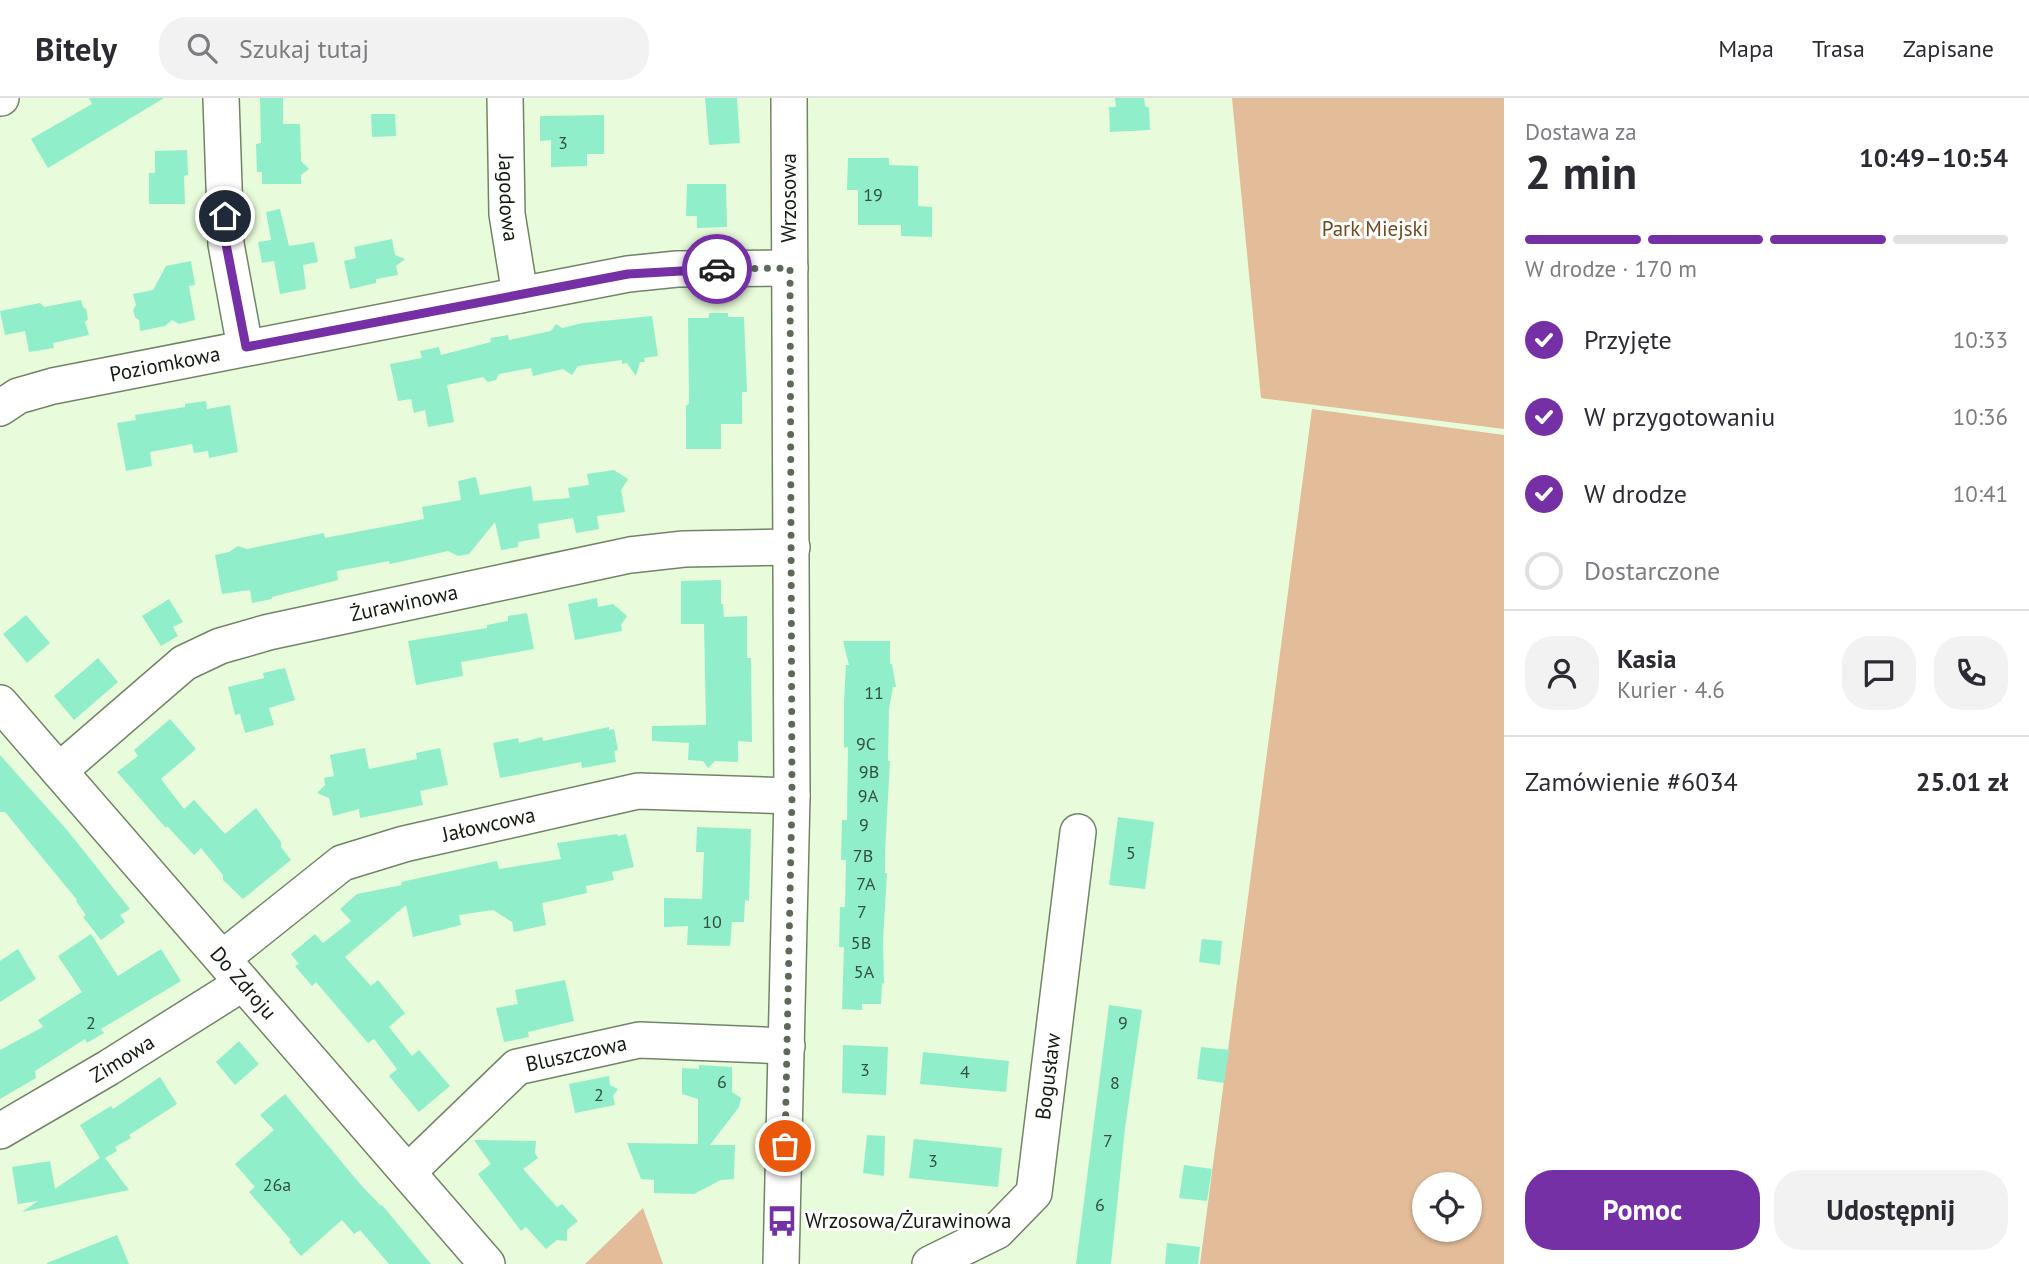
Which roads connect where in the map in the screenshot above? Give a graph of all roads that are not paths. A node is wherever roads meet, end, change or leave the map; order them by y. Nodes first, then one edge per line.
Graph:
1 (221, 98) edge
2 (505, 98) edge
3 (789, 98) edge
4 (790, 268) junction
5 (520, 295) junction
6 (246, 347) junction
7 (0, 408) edge
8 (792, 547) junction
9 (4, 715) edge
10 (59, 771) junction
11 (792, 796) junction
12 (1078, 832) dead end
13 (233, 971) junction
14 (788, 1046) junction
15 (0, 1131) edge
16 (408, 1172) junction
17 (487, 1264) edge
18 (781, 1264) edge
19 (930, 1264) edge

1 - 6 street
2 - 5 street, Jagodowa
3 - 4 street, Wrzosowa
4 - 5 street, Poziomkowa
4 - 8 street, Wrzosowa
5 - 6 street, Poziomkowa
6 - 7 street, Poziomkowa
8 - 10 street, Żurawinowa
8 - 11 street, Wrzosowa
9 - 10 street, Do Zdroju
10 - 13 street, Do Zdroju
11 - 13 street, Jałowcowa
11 - 14 street, Wrzosowa
12 - 19 street, Bogusław
13 - 15 street, Zimowa
13 - 16 street, Do Zdroju
14 - 16 street, Bluszczowa
14 - 18 street, Wrzosowa
16 - 17 street, Do Zdroju

